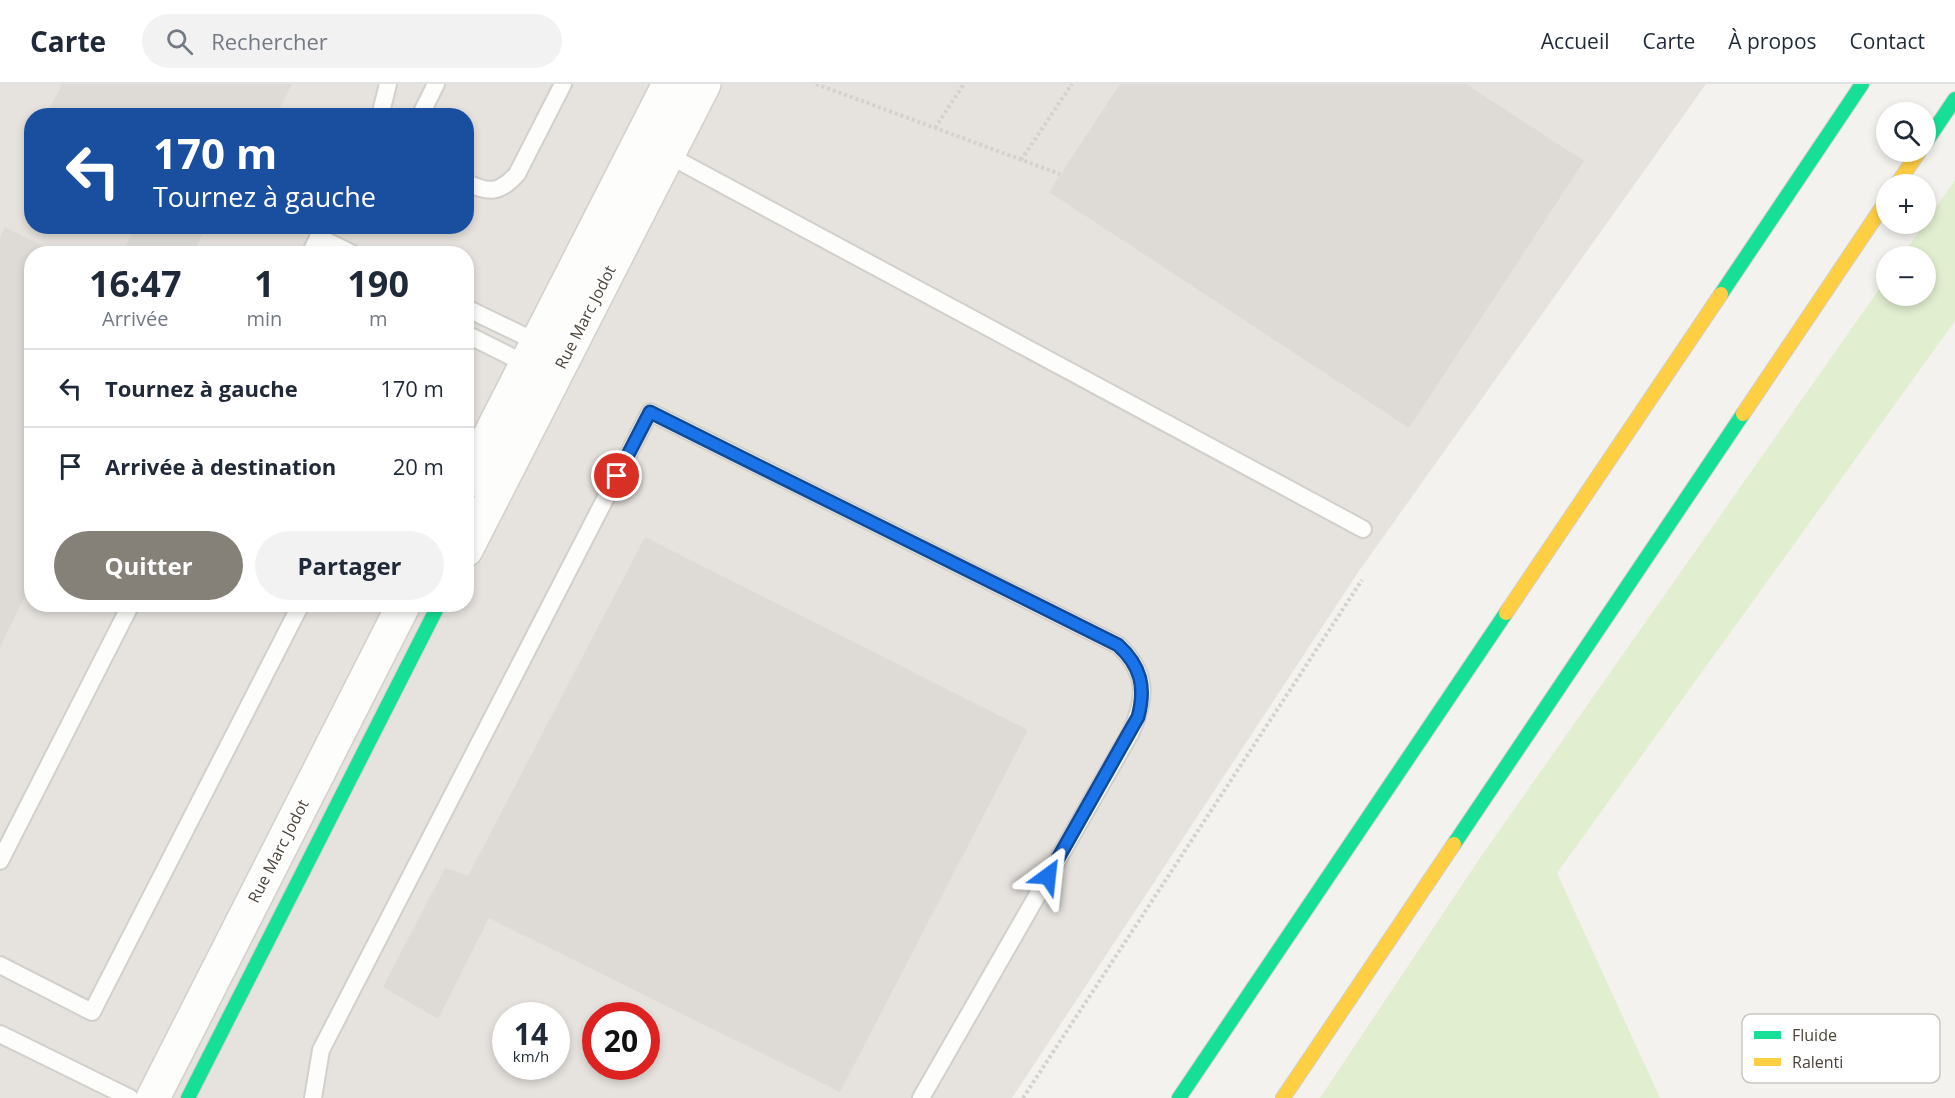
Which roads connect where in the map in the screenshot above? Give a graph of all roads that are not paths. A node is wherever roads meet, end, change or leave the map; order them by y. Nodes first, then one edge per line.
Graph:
1 (388, 84) edge
2 (436, 84) edge
3 (563, 84) edge
4 (669, 84) edge
5 (704, 84) edge
6 (1862, 84) edge
7 (1955, 99) edge
8 (382, 108) edge
9 (424, 108) edge
10 (1936, 127) edge
11 (668, 154) junction
12 (474, 186) edge
13 (1876, 216) edge
14 (324, 234) edge
15 (341, 246) edge
16 (474, 313) edge
17 (474, 337) edge
18 (546, 360) junction
19 (474, 470) edge
20 (1363, 529) dead end
21 (474, 531) edge
22 (127, 612) edge
23 (297, 612) edge
24 (400, 612) edge
25 (435, 612) edge
26 (0, 861) edge
27 (0, 965) edge
28 (0, 1034) edge
29 (130, 1098) edge
30 (153, 1098) edge
31 (188, 1098) edge
32 (313, 1098) edge
33 (921, 1098) edge
34 (1179, 1098) edge
35 (1283, 1098) edge

1 - 8 lane
2 - 9 lane
3 - 12 lane
4 - 18 street, Rue Marc Jodot
5 - 11 street, Rue Marc Jodot
6 - 34 main road
7 - 10 main road
11 - 18 street, Rue Marc Jodot
11 - 20 lane
13 - 35 main road
14 - 15 lane
16 - 18 lane
17 - 18 lane
18 - 19 street, Rue Marc Jodot
18 - 21 street, Rue Marc Jodot
22 - 26 lane
23 - 27 lane
24 - 30 street, Rue Marc Jodot
25 - 31 main road, Rue Marc Jodot
28 - 29 lane
32 - 33 lane

